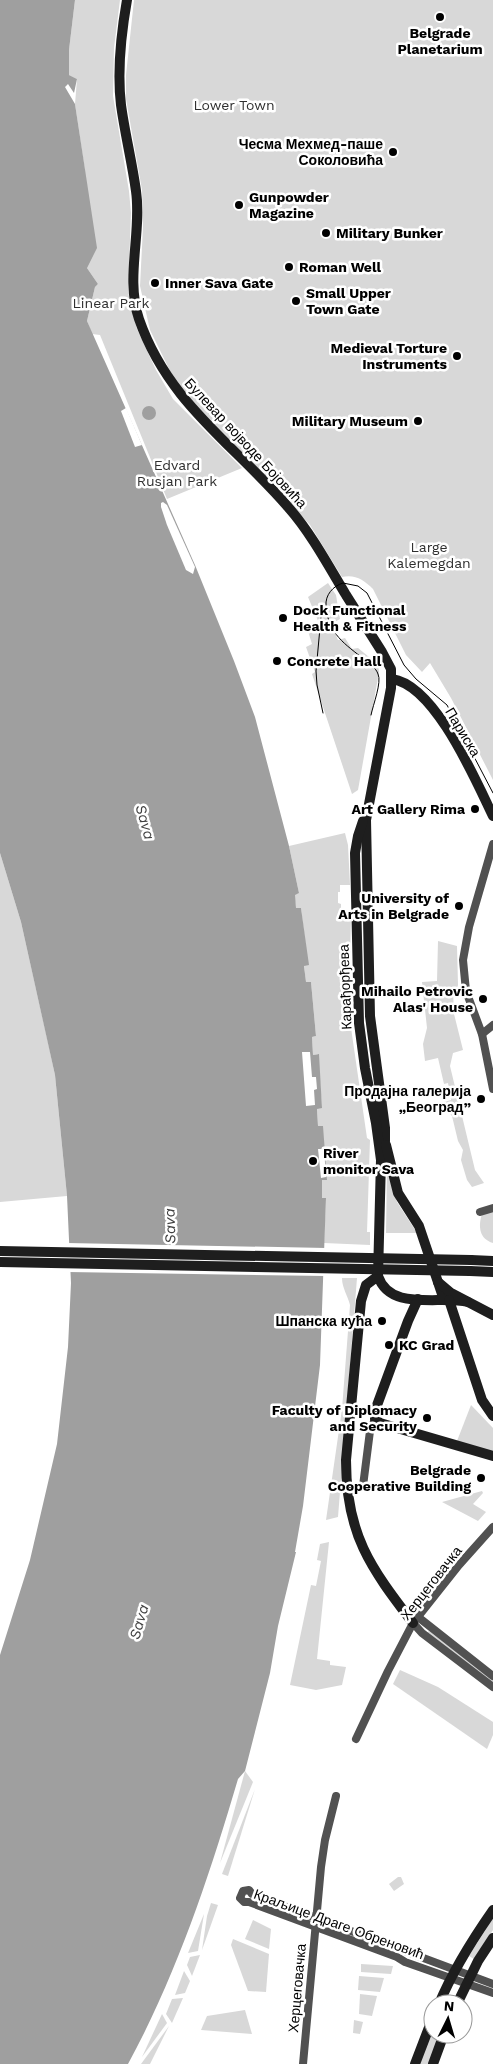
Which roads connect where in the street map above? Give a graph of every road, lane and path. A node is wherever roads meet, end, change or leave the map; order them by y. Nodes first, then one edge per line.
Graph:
1 (127, 0) edge
2 (392, 679) junction
3 (490, 806) edge
4 (366, 812) junction
5 (493, 816) edge
6 (493, 844) edge
7 (493, 1025) edge
8 (482, 1034) junction
9 (490, 1055) edge
10 (493, 1088) edge
11 (385, 1142) junction
12 (381, 1160) junction
13 (493, 1208) edge
14 (480, 1212) dead end
15 (0, 1252) edge
16 (493, 1261) edge
17 (0, 1262) edge
18 (491, 1273) edge
19 (378, 1276) junction
20 (437, 1280) junction
21 (418, 1299) junction
22 (446, 1300) junction
23 (468, 1302) junction
24 (493, 1315) edge
25 (493, 1416) edge
26 (374, 1419) junction
27 (493, 1456) edge
28 (363, 1486) dead end
29 (493, 1527) edge
30 (416, 1620) junction
31 (493, 1676) edge
32 (493, 1687) edge
33 (356, 1740) dead end
34 (336, 1796) dead end
35 (493, 1910) edge
36 (314, 1922) junction
37 (493, 1938) edge
38 (452, 1974) junction
39 (468, 1980) junction
40 (493, 1984) edge
41 (493, 1993) edge
42 (443, 1994) edge
43 (462, 1994) edge
44 (423, 2043) edge
45 (440, 2044) edge
46 (303, 2064) edge
47 (415, 2064) edge
48 (433, 2064) edge

1 - 2 main road, Булевар војводе Бојовића
2 - 3 main road, Париска
2 - 4 main road, Карађорђева
3 - 5 main road, Париска
4 - 11 main road, Карађорђева
4 - 12 main road, Карађорђева
6 - 8 street
7 - 8 street
8 - 9 street
9 - 10 street
11 - 12 main road, Карађорђева
11 - 20 main road, Карађорђева
12 - 19 main road, Карађорђева
13 - 14 street
15 - 16 main road, bridge
17 - 18 main road, bridge
19 - 21 main road
19 - 30 main road
20 - 22 main road, Карађорђева
20 - 23 main road
21 - 22 main road
21 - 26 main road
22 - 23 main road
22 - 25 main road, Карађорђева
23 - 24 main road
26 - 27 main road
26 - 28 street
29 - 30 street, Херцеговачка
30 - 31 street
30 - 32 street
30 - 33 street, Херцеговачка
34 - 36 street, Херцеговачка
35 - 38 main road
36 - 36 street, Краљице Драге Обреновић
36 - 38 street, Краљице Драге Обреновић
36 - 46 street, Херцеговачка
37 - 39 main road
38 - 39 street, Краљице Драге Обреновић
38 - 42 main road
39 - 40 street, Краљице Драге Обреновић
39 - 41 street, Краљице Драге Обреновић
39 - 43 main road
44 - 47 main road
45 - 48 main road

